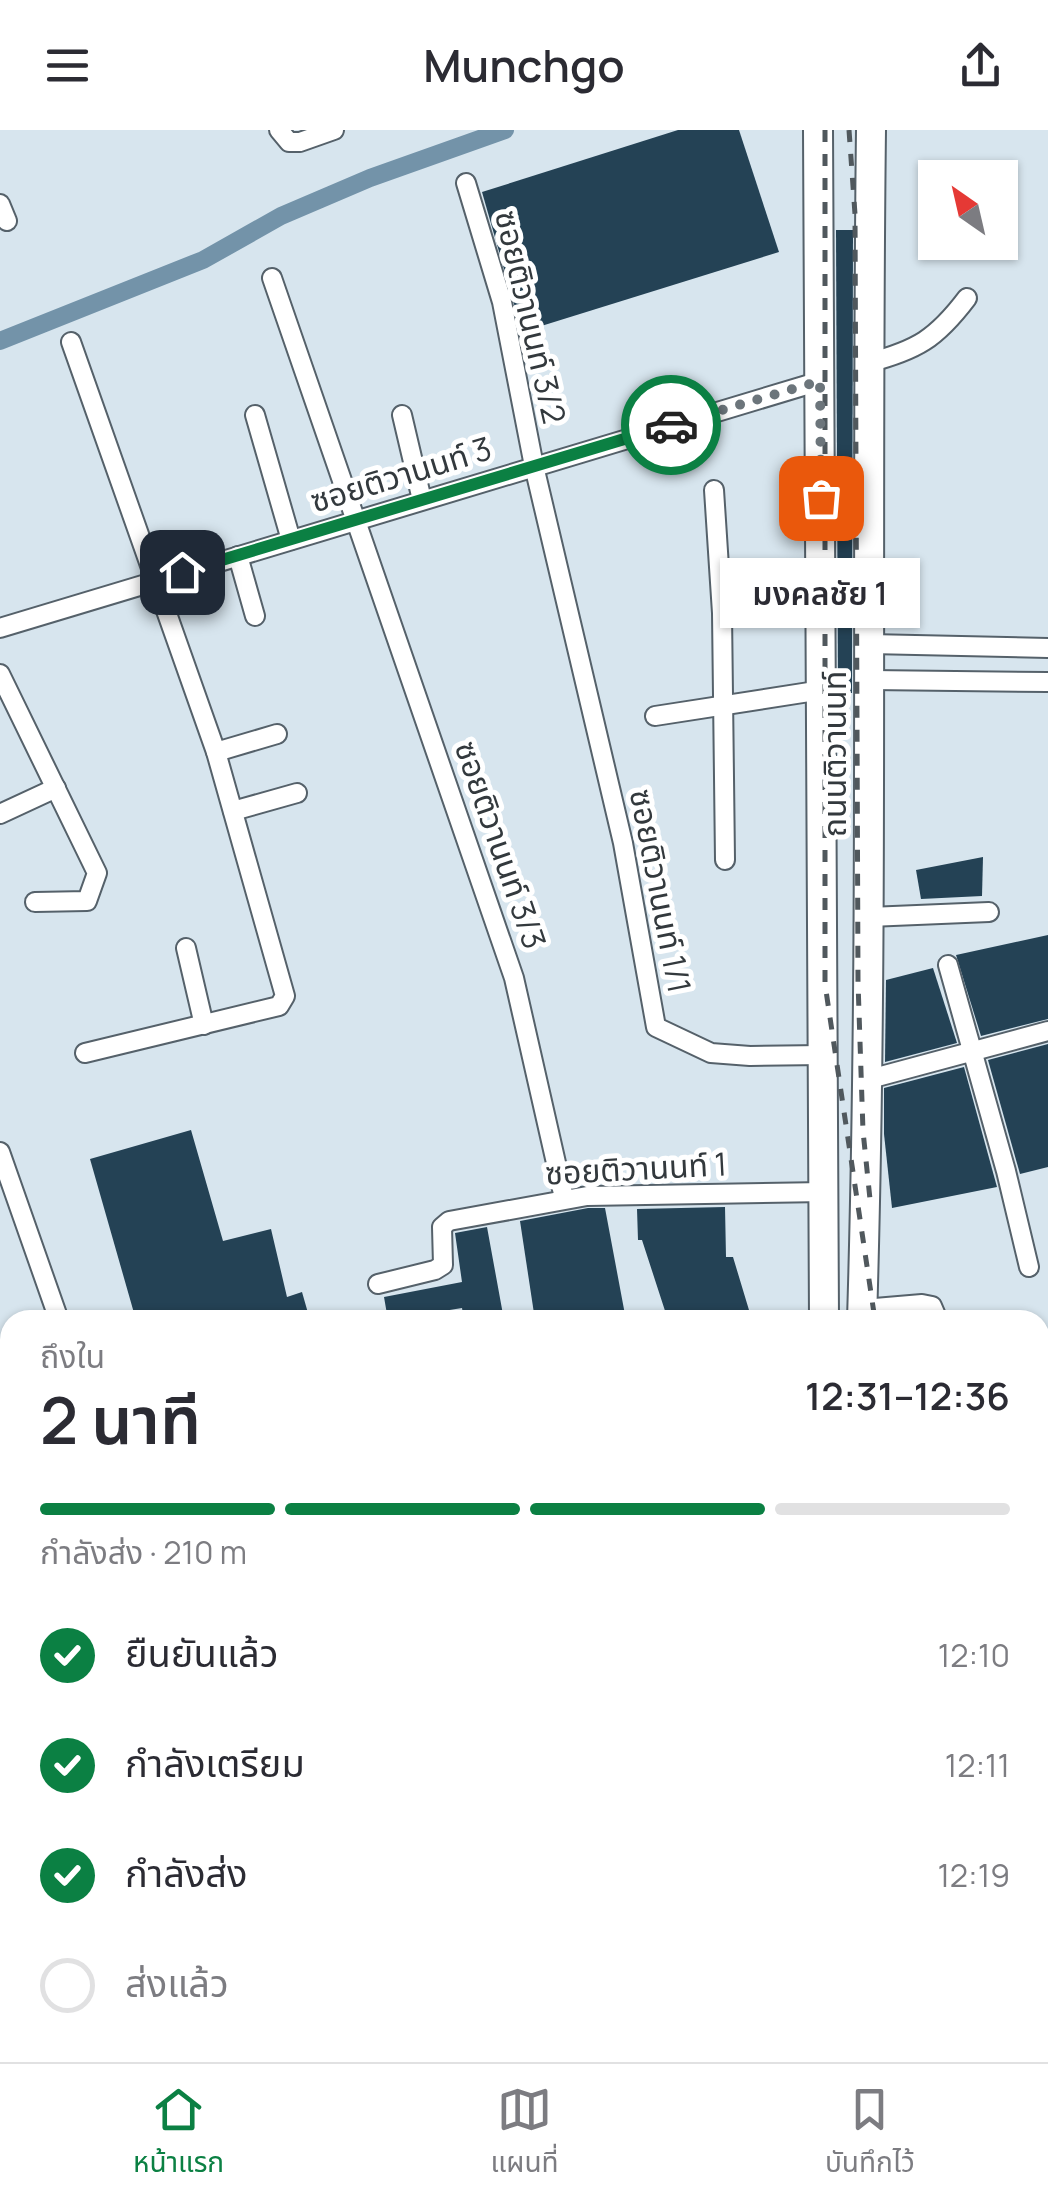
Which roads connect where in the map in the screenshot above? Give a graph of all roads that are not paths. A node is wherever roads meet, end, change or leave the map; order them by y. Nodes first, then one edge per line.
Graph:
1 (280, 130) edge
2 (334, 130) edge
3 (818, 130) edge
4 (871, 130) edge
5 (466, 183) dead end
6 (272, 278) dead end
7 (967, 298) dead end
8 (71, 342) dead end
9 (868, 364) junction
10 (820, 381) junction
11 (254, 415) dead end
12 (402, 415) dead end
13 (534, 466) junction
14 (714, 490) dead end
15 (422, 500) junction
16 (354, 520) junction
17 (291, 540) junction
18 (238, 556) junction
19 (154, 581) junction
20 (254, 616) dead end
21 (0, 628) edge
22 (870, 644) junction
23 (822, 645) junction
24 (1048, 648) edge
25 (0, 674) edge
26 (871, 680) junction
27 (1048, 682) edge
28 (822, 690) junction
29 (722, 706) junction
30 (654, 716) dead end
31 (592, 717) joint
32 (277, 734) dead end
33 (216, 752) junction
34 (56, 788) junction
35 (297, 792) dead end
36 (232, 811) junction
37 (0, 814) edge
38 (725, 860) dead end
39 (36, 902) dead end
40 (988, 912) dead end
41 (869, 917) junction
42 (186, 948) dead end
43 (948, 965) dead end
44 (204, 1025) junction
45 (1048, 1031) edge
46 (85, 1053) dead end
47 (973, 1053) junction
48 (823, 1055) junction
49 (866, 1080) junction
50 (0, 1152) edge
51 (564, 1198) junction
52 (825, 1205) junction
53 (1028, 1267) dead end
54 (378, 1284) dead end
55 (54, 1310) edge
56 (824, 1310) edge
57 (834, 1310) edge
58 (870, 1310) edge
59 (896, 1310) edge
60 (934, 1310) edge

1 - 2 street
3 - 10 main road, ถนนติวานนท์
4 - 9 main road, ถนนติวานนท์
5 - 13 street, ซอยติวานนท์ 3/2
6 - 16 street, ซอยติวานนท์ 3/3
7 - 9 street
8 - 19 street
9 - 22 main road, ถนนติวานนท์
10 - 13 street, ซอยติวานนท์ 3
10 - 23 main road, ถนนติวานนท์
11 - 17 street
12 - 15 street
13 - 15 street, ซอยติวานนท์ 3
13 - 31 street, ซอยติวานนท์ 3/2
14 - 29 street
15 - 16 street, ซอยติวานนท์ 3
16 - 17 street, ซอยติวานนท์ 3
16 - 51 street, ซอยติวานนท์ 3/3
17 - 18 street, ซอยติวานนท์ 3
18 - 19 street, ซอยติวานนท์ 3
18 - 20 street
19 - 21 street, ซอยติวานนท์ 3
19 - 33 street
22 - 23 main road
22 - 24 street
22 - 26 main road, ถนนติวานนท์
23 - 28 main road, ถนนติวานนท์
25 - 34 street
26 - 27 street
26 - 41 main road, ถนนติวานนท์
28 - 29 street
28 - 48 main road, ถนนติวานนท์
29 - 30 street
29 - 38 street
31 - 48 street, ซอยติวานนท์ 1/1
32 - 33 street
33 - 36 street
34 - 37 street
34 - 39 street
35 - 36 street
36 - 44 street
40 - 41 street
41 - 49 main road, ถนนติวานนท์
42 - 44 street
43 - 47 street
44 - 46 street
45 - 47 street
47 - 49 street
47 - 53 street
48 - 52 main road, ถนนติวานนท์
49 - 58 main road, ถนนติวานนท์
50 - 55 street
51 - 52 street, ซอยติวานนท์ 1
51 - 54 street, ซอยติวานนท์ 1
52 - 56 main road, ถนนติวานนท์
52 - 57 main road, ถนนติวานนท์
59 - 60 street

